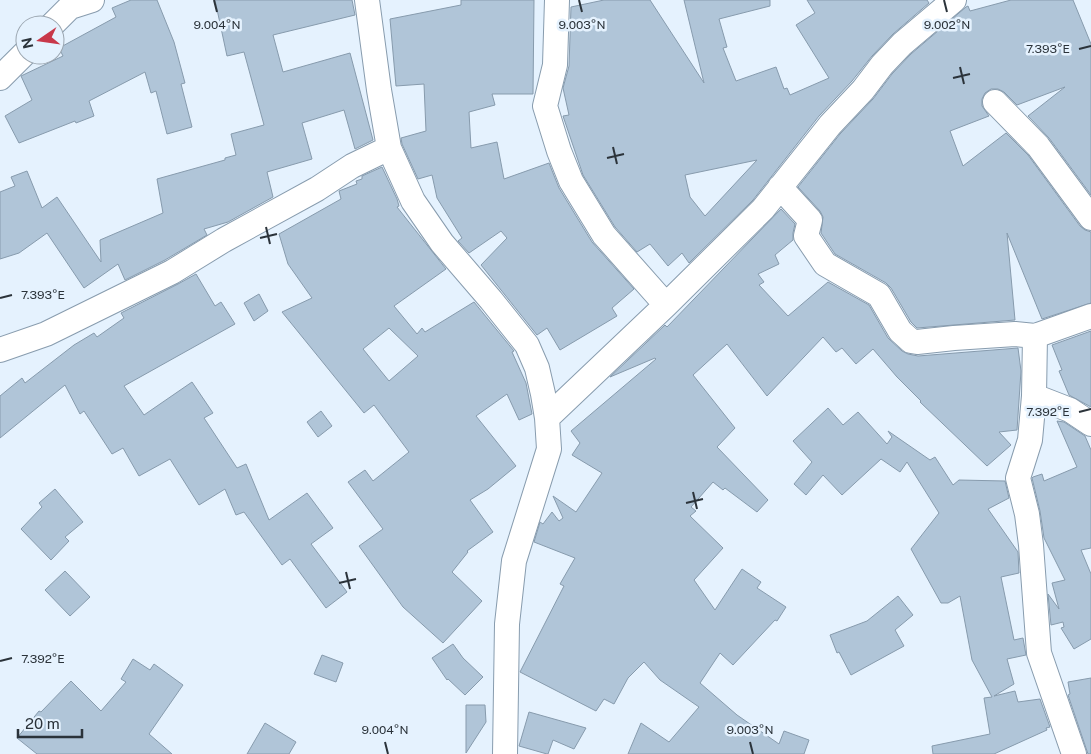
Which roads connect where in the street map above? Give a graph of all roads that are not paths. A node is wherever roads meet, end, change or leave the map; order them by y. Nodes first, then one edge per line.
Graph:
1 (367, 0) edge
2 (557, 0) edge
3 (954, 0) edge
4 (78, 2) edge
5 (63, 15) edge
6 (15, 62) edge
7 (0, 78) edge
8 (995, 102) dead end
9 (389, 148) junction
10 (780, 187) junction
11 (1091, 218) edge
12 (666, 305) junction
13 (1091, 316) edge
14 (1035, 336) junction
15 (0, 350) edge
16 (1034, 396) junction
17 (547, 418) junction
18 (1091, 424) edge
19 (507, 753) edge
20 (1074, 754) edge

1 - 9 street
2 - 12 street
3 - 10 street
4 - 5 street
6 - 7 street
8 - 11 street
9 - 15 street
9 - 17 street
10 - 12 street
10 - 14 street
12 - 17 street
13 - 14 street
14 - 16 street
16 - 18 street
16 - 20 street
17 - 19 street

